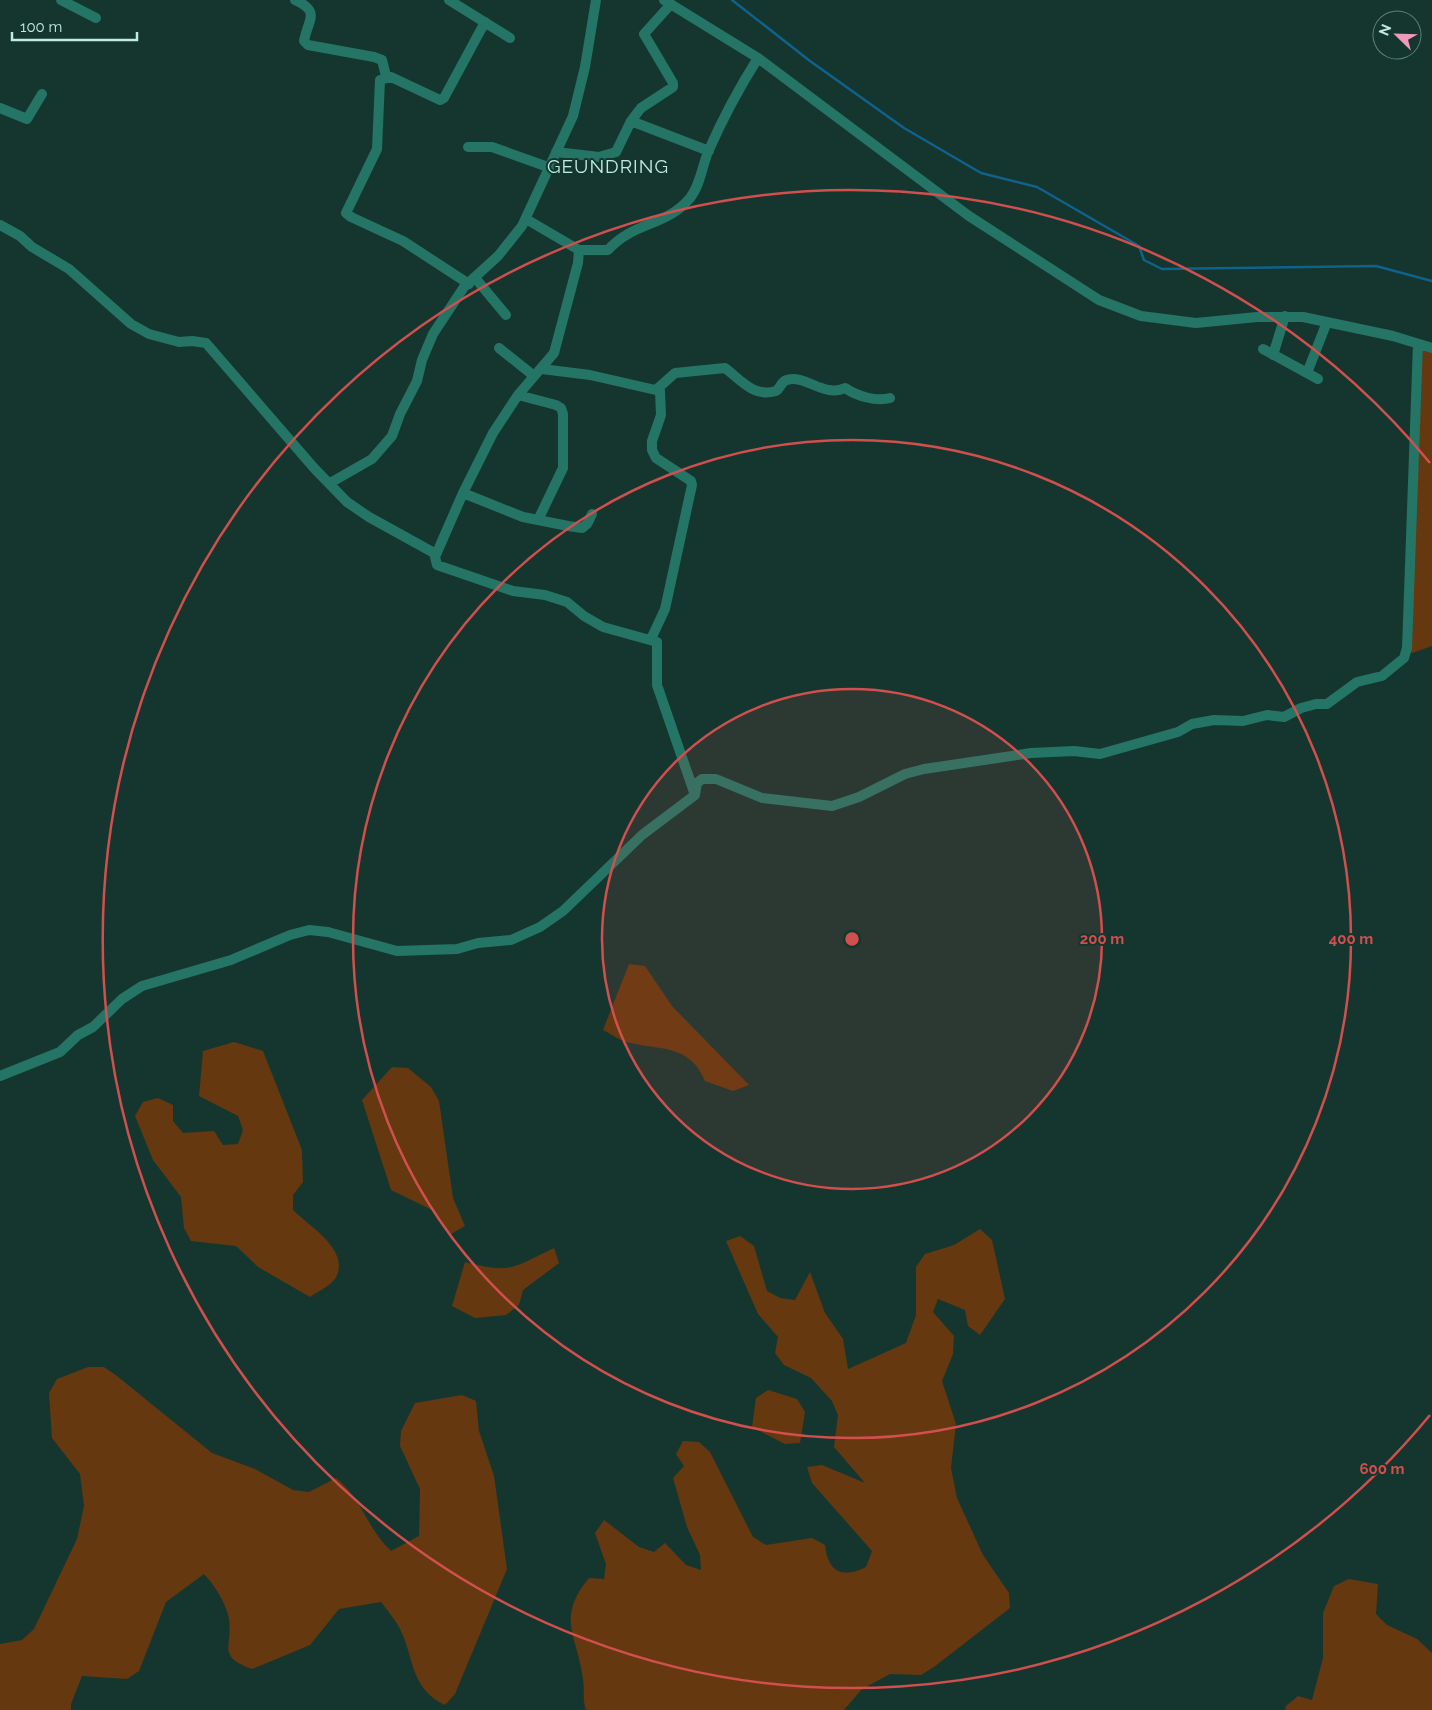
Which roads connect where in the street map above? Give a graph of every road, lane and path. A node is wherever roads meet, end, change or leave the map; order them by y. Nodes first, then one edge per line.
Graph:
1 (61, 0) edge
2 (295, 0) edge
3 (450, 0) edge
4 (596, 0) edge
5 (668, 2) edge
6 (96, 18) dead end
7 (485, 22) junction
8 (510, 38) dead end
9 (758, 58) junction
10 (386, 76) junction
11 (42, 94) dead end
12 (0, 109) edge
13 (631, 122) junction
14 (468, 147) dead end
15 (709, 151) junction
16 (556, 152) junction
17 (548, 168) junction
18 (526, 219) junction
19 (0, 225) edge
20 (580, 250) junction
21 (472, 282) junction
22 (506, 315) dead end
23 (1285, 316) junction
24 (1327, 322) junction
25 (1418, 344) junction
26 (499, 348) dead end
27 (1432, 348) edge
28 (1263, 350) dead end
29 (1273, 355) junction
30 (538, 372) junction
31 (1307, 373) junction
32 (1318, 379) dead end
33 (657, 389) junction
34 (518, 396) junction
35 (890, 398) dead end
36 (330, 483) junction
37 (463, 493) junction
38 (592, 514) dead end
39 (538, 520) junction
40 (436, 554) junction
41 (651, 639) junction
42 (695, 795) junction
43 (0, 1076) edge

1 - 6 street
2 - 10 street
3 - 7 street
4 - 16 street
5 - 9 street
5 - 13 street
7 - 8 street
7 - 10 street
9 - 15 street
9 - 23 street
10 - 21 street
11 - 12 street
13 - 15 street
13 - 16 street
14 - 17 street
15 - 20 street
16 - 17 street
17 - 18 street
18 - 20 street
18 - 21 street
19 - 36 street
20 - 30 street
21 - 22 street
21 - 36 street
23 - 24 street
23 - 29 street
24 - 25 street
24 - 31 street
25 - 27 street
25 - 42 street
26 - 30 street
28 - 29 street
29 - 31 street
30 - 33 street
30 - 34 street
31 - 32 street
33 - 35 street
33 - 41 street
34 - 37 street
34 - 39 street
36 - 40 street
37 - 39 street
37 - 40 street
38 - 39 street
40 - 41 street
41 - 42 street
42 - 43 street

